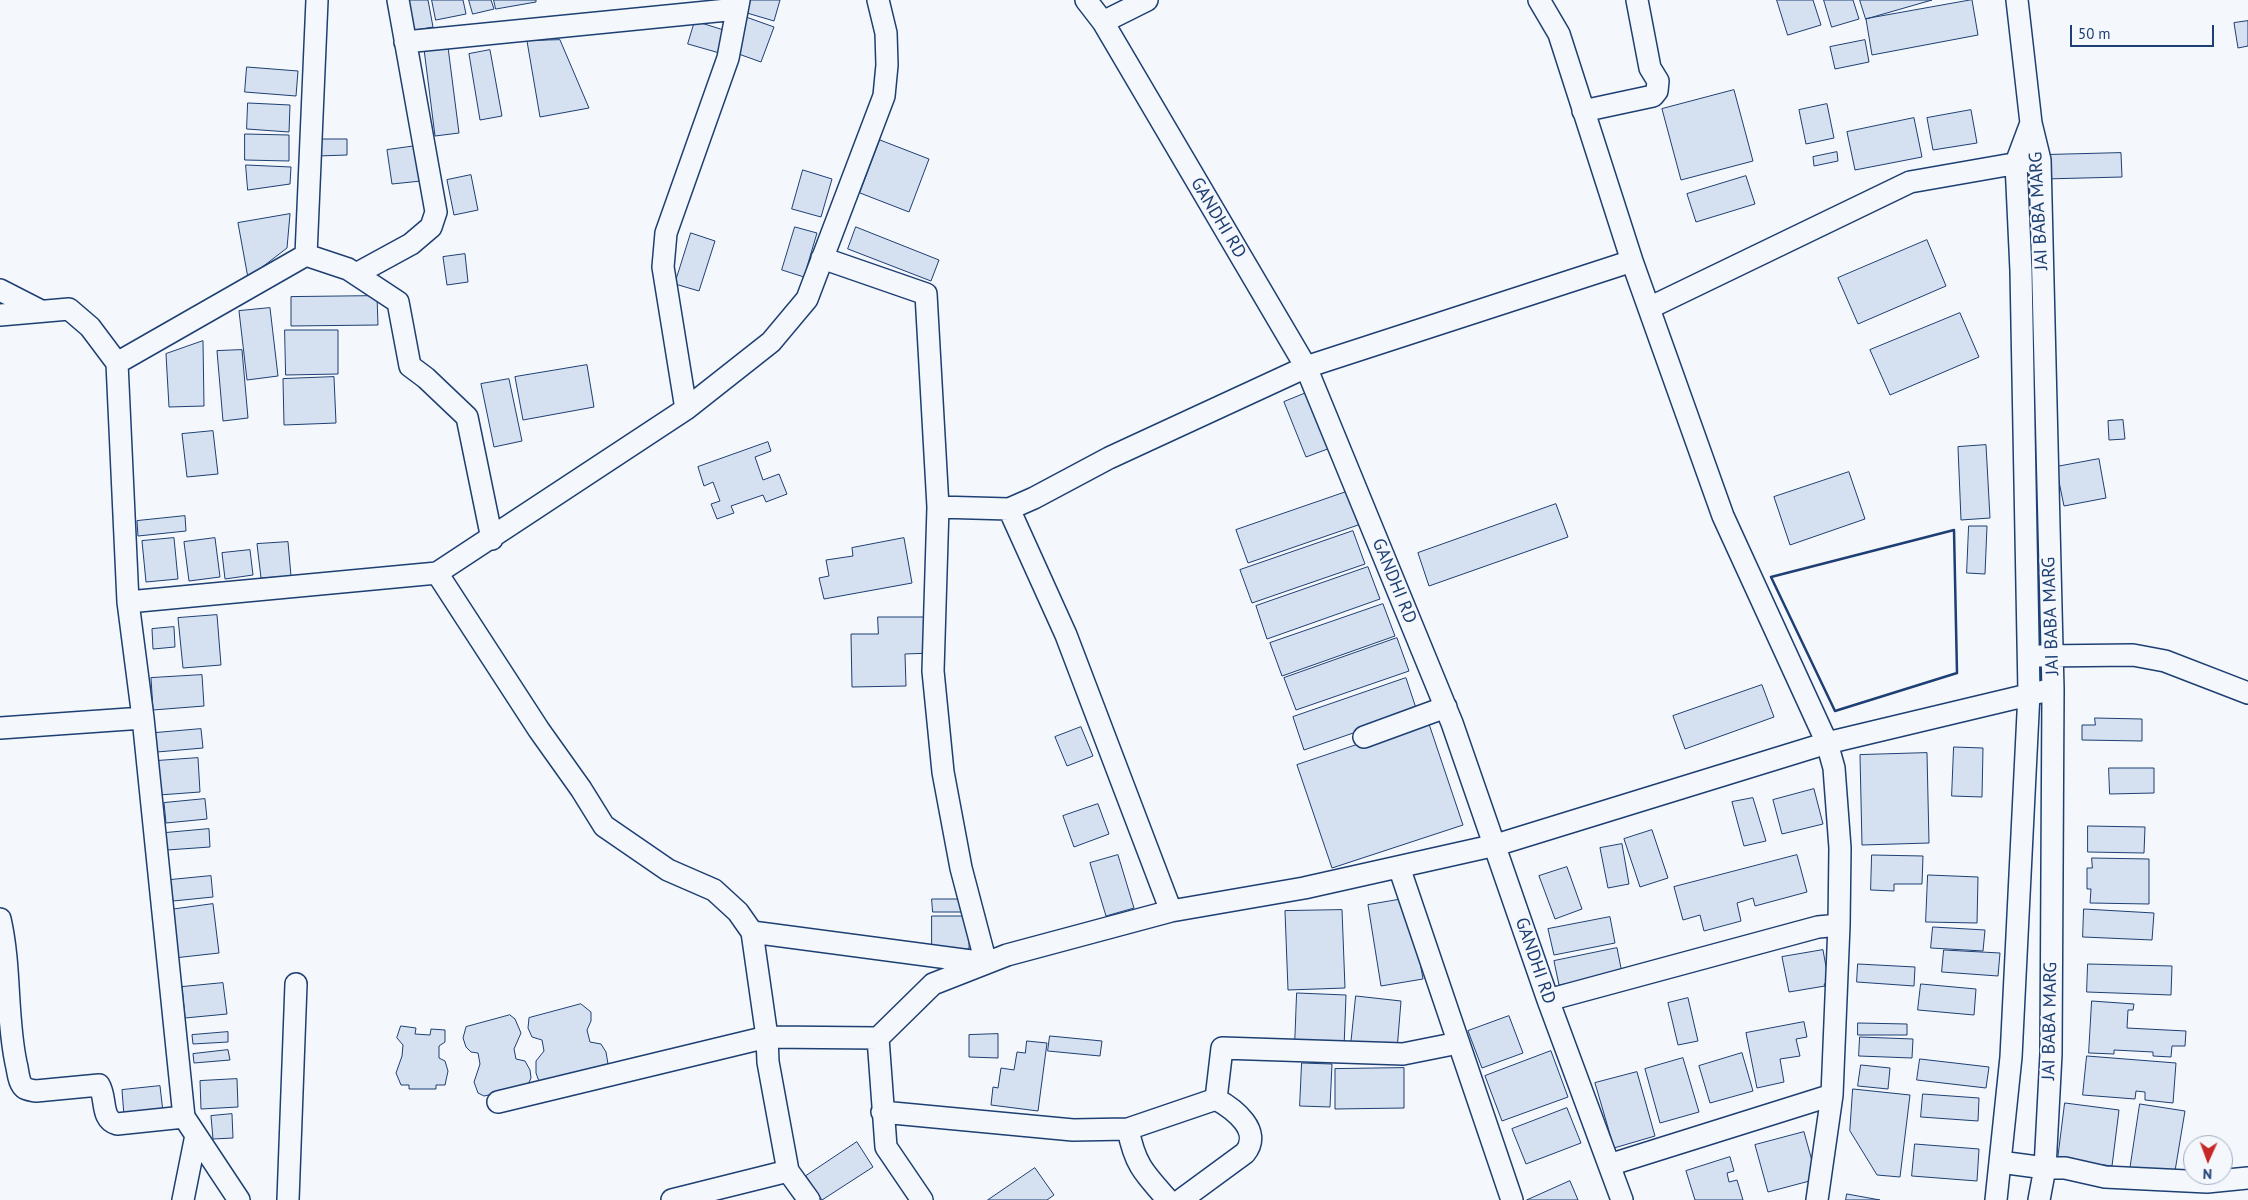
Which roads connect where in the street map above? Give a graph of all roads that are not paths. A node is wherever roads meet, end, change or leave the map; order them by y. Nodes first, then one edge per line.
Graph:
1 (317, 0) edge
2 (398, 0) edge
3 (878, 0) edge
4 (1086, 0) edge
5 (1147, 0) edge
6 (1539, 0) edge
7 (1637, 0) edge
8 (2017, 0) edge
9 (738, 4) edge
10 (1103, 22) junction
11 (405, 42) junction
12 (1584, 111) junction
13 (2031, 123) junction
14 (2040, 160) junction
15 (2016, 163) junction
16 (306, 255) junction
17 (822, 258) junction
18 (1632, 261) junction
19 (2021, 271) junction
20 (2042, 271) junction
21 (356, 274) junction
22 (0, 290) edge
23 (1649, 308) junction
24 (41, 311) junction
25 (0, 315) edge
26 (117, 363) junction
27 (1306, 367) junction
28 (686, 410) junction
29 (938, 506) junction
30 (1010, 509) junction
31 (492, 539) junction
32 (438, 573) junction
33 (128, 602) junction
34 (2030, 656) junction
35 (2052, 656) junction
36 (2053, 689) junction
37 (2029, 693) junction
38 (2248, 693) edge
39 (1446, 707) junction
40 (144, 718) junction
41 (0, 728) edge
42 (1364, 737) dead end
43 (1827, 743) junction
44 (1496, 845) junction
45 (1399, 867) junction
46 (1171, 910) junction
47 (0, 919) edge
48 (1839, 925) junction
49 (752, 932) junction
50 (986, 963) junction
51 (296, 984) dead end
52 (1548, 1000) junction
53 (767, 1037) junction
54 (878, 1038) junction
55 (1458, 1042) junction
56 (1832, 1095) junction
57 (1216, 1099) junction
58 (498, 1102) dead end
59 (882, 1112) junction
60 (184, 1117) junction
61 (1128, 1129) junction
62 (196, 1135) junction
63 (2000, 1162) junction
64 (1609, 1165) junction
65 (2046, 1168) junction
66 (788, 1170) junction
67 (2248, 1178) edge
68 (183, 1200) edge
69 (239, 1200) edge
70 (288, 1200) edge
71 (672, 1200) edge
72 (810, 1200) edge
73 (922, 1200) edge
74 (1168, 1200) edge
75 (1181, 1200) edge
76 (1512, 1200) edge
77 (1622, 1200) edge
78 (1818, 1200) edge
79 (1996, 1200) edge
80 (2039, 1200) edge

1 - 16 street
2 - 11 street
3 - 17 street
4 - 10 street, GANDHI RD
5 - 10 street
6 - 12 street
7 - 12 street
8 - 13 street
9 - 11 street
9 - 28 street
10 - 27 street, GANDHI RD
11 - 21 street
12 - 18 street
13 - 14 street, JAI BABA MARG
13 - 15 street, JAI BABA MARG
14 - 15 street
14 - 20 street, JAI BABA MARG
15 - 19 street, JAI BABA MARG
15 - 23 street
16 - 21 street
16 - 26 street
17 - 28 street
17 - 29 street
18 - 23 street
18 - 27 street
19 - 20 street
19 - 34 street, JAI BABA MARG
20 - 35 street, JAI BABA MARG
21 - 31 street
22 - 24 street
23 - 43 street
24 - 25 street
24 - 26 street
26 - 33 street
27 - 30 street
27 - 39 street, GANDHI RD
28 - 31 street
29 - 30 street
29 - 50 street
30 - 46 street
31 - 32 street
32 - 33 street
32 - 49 street
33 - 40 street
34 - 35 street
34 - 37 street, JAI BABA MARG
35 - 36 street, JAI BABA MARG
35 - 38 street
36 - 37 street
36 - 65 street, JAI BABA MARG
37 - 43 street
37 - 63 street, JAI BABA MARG
39 - 42 street
39 - 44 street, GANDHI RD
40 - 41 street
40 - 60 street
43 - 44 street
43 - 48 street
44 - 45 street
44 - 52 street, GANDHI RD
45 - 46 street
45 - 55 street
46 - 50 street
47 - 60 street
48 - 52 street
48 - 56 street
49 - 50 street
49 - 53 street
50 - 54 street
51 - 70 street
52 - 64 street, GANDHI RD
53 - 54 street
53 - 58 street
53 - 66 street
54 - 59 street
55 - 57 street
55 - 76 street
56 - 64 street
56 - 78 street
57 - 61 street
57 - 75 street
59 - 61 street
59 - 73 street
60 - 62 street
61 - 74 street
62 - 68 street
62 - 69 street
63 - 65 street
63 - 79 street, JAI BABA MARG
64 - 77 street, GANDHI RD
65 - 67 street
65 - 80 street, JAI BABA MARG
66 - 71 street
66 - 72 street

